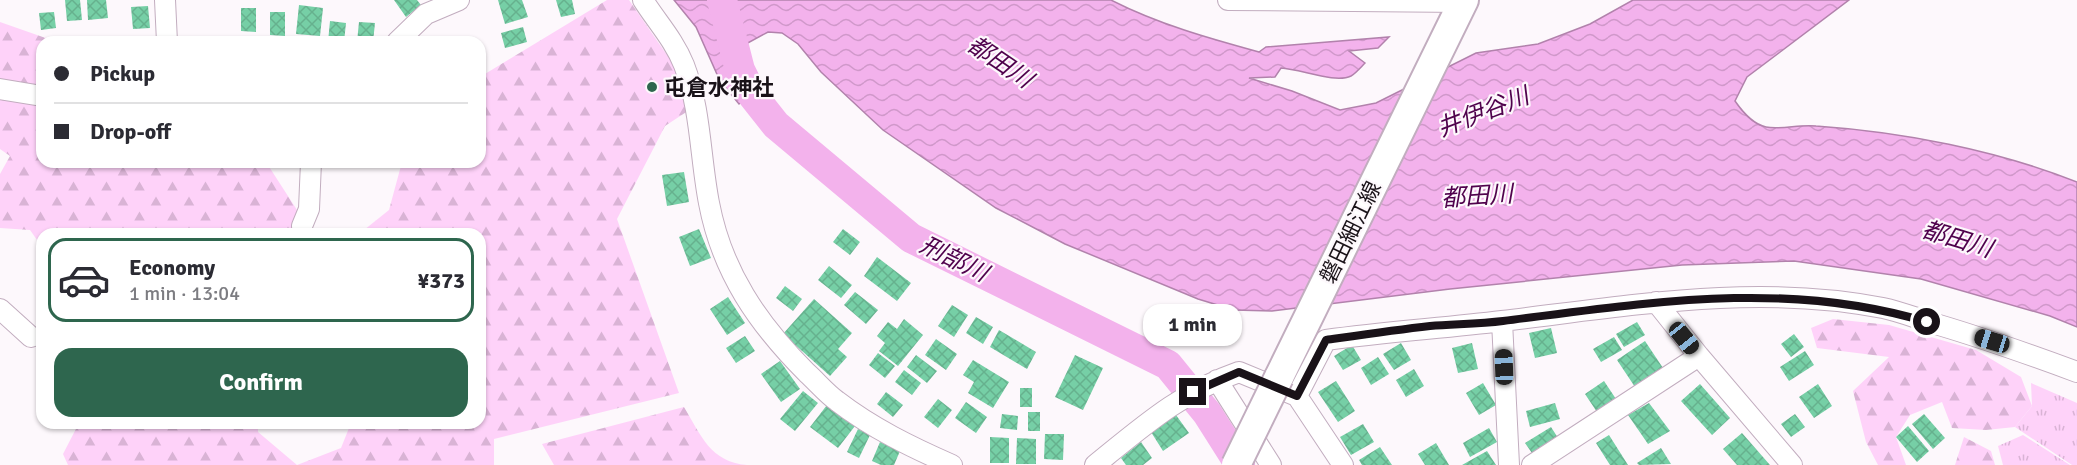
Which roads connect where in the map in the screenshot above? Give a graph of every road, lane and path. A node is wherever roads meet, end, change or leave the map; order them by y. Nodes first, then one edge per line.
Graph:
1 (165, 0) edge
2 (459, 0) edge
3 (643, 0) edge
4 (1228, 0) edge
5 (1461, 6) edge
6 (167, 36) edge
7 (403, 36) edge
8 (0, 89) edge
9 (36, 95) edge
10 (311, 168) edge
11 (302, 226) dead end
12 (1656, 302) junction
13 (0, 309) edge
14 (1502, 321) junction
15 (32, 337) dead end
16 (1699, 356) junction
17 (2077, 372) edge
18 (1213, 381) junction
19 (1288, 386) junction
20 (952, 465) edge
21 (1095, 465) edge
22 (1236, 465) edge
23 (1271, 465) edge
24 (1342, 465) edge
25 (1509, 465) edge
26 (1532, 465) edge
27 (1792, 465) edge

1 - 6 street
2 - 7 street
3 - 20 street
4 - 5 street
5 - 19 main road, 磐田細江線
8 - 9 street
10 - 11 street
12 - 14 street
12 - 16 street
12 - 17 street
13 - 15 street
14 - 19 street
14 - 25 street
16 - 26 street
16 - 27 street
18 - 19 street
18 - 21 street
18 - 23 street
19 - 22 main road, 磐田細江線, bridge
19 - 24 street

